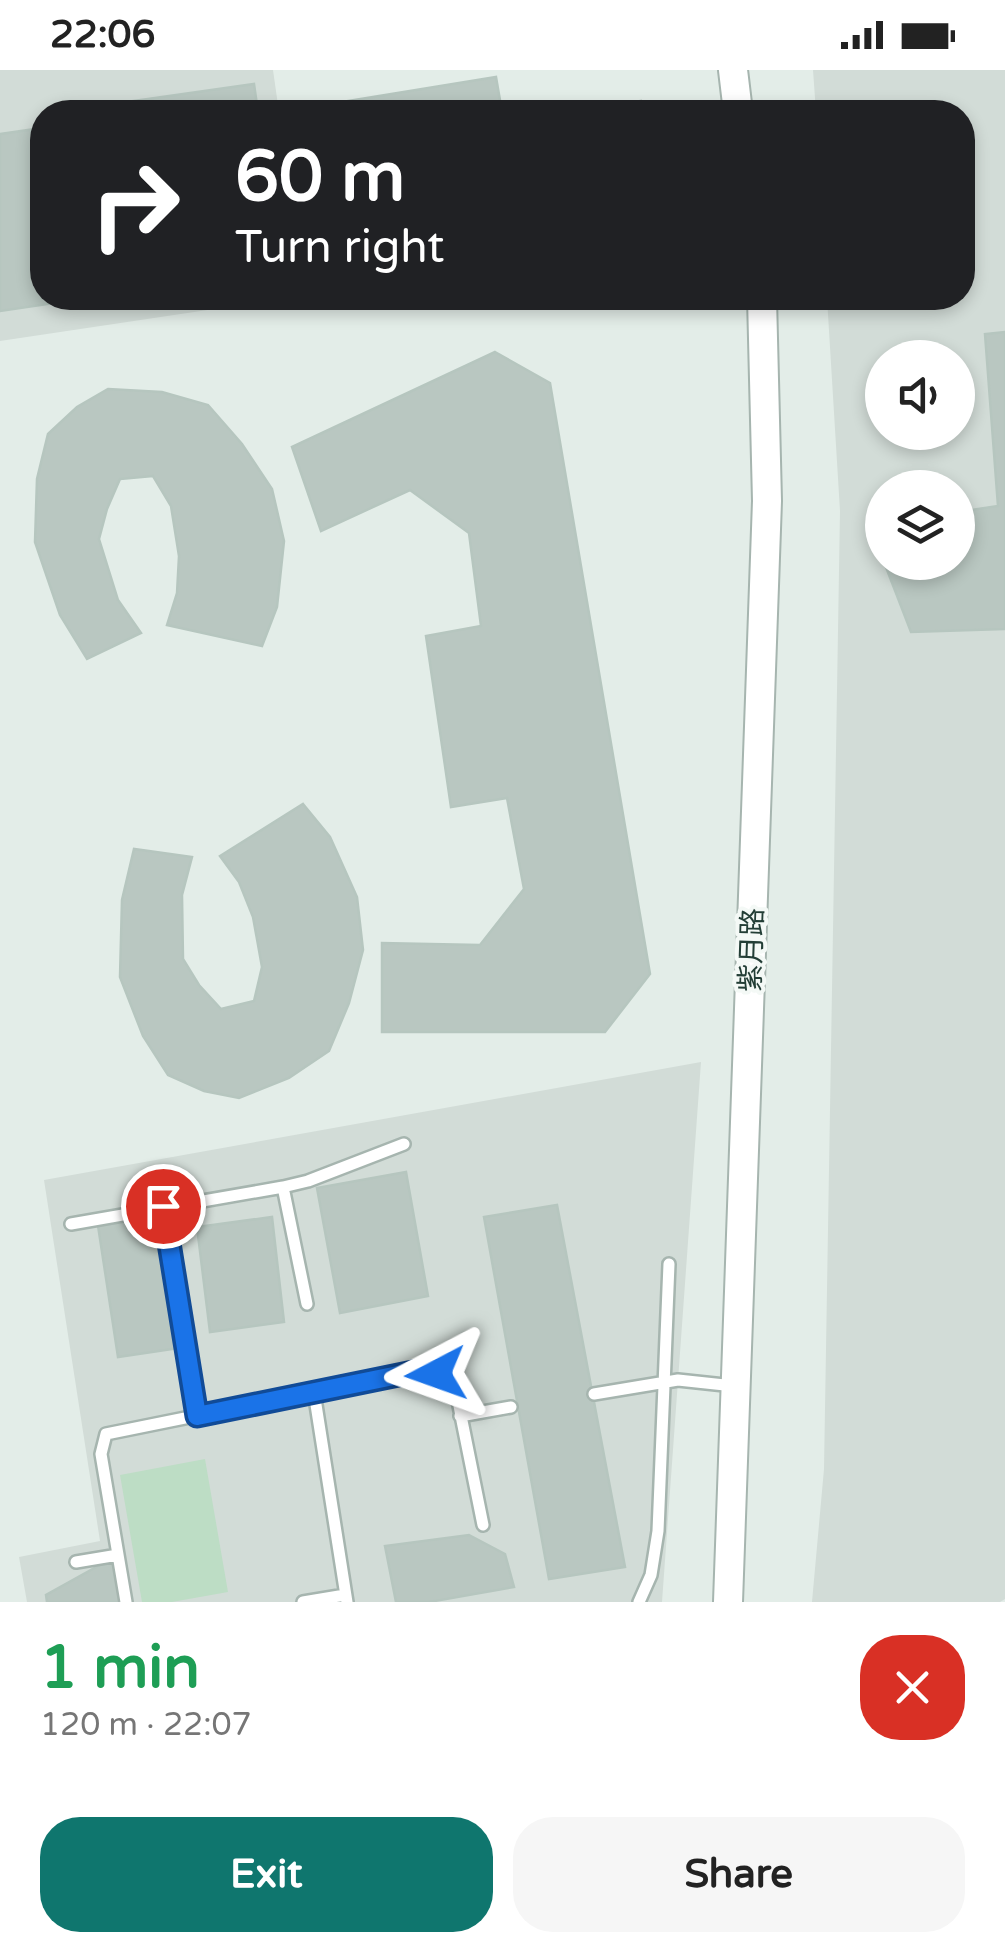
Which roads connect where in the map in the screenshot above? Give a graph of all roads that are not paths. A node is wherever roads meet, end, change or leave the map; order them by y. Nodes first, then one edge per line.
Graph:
1 (733, 70) edge
2 (737, 100) edge
3 (762, 310) edge
4 (404, 1144) dead end
5 (284, 1187) junction
6 (163, 1206) junction
7 (71, 1224) dead end
8 (668, 1264) dead end
9 (307, 1304) dead end
10 (666, 1382) junction
11 (736, 1386) junction
12 (314, 1392) junction
13 (594, 1394) dead end
14 (512, 1407) dead end
15 (197, 1416) junction
16 (460, 1416) junction
17 (483, 1524) dead end
18 (118, 1554) junction
19 (76, 1562) dead end
20 (346, 1598) edge
21 (126, 1602) edge
22 (304, 1602) edge
23 (640, 1602) edge
24 (728, 1602) edge

1 - 2 street
3 - 11 street, 紫月路
4 - 5 lane
5 - 6 lane
5 - 9 lane
6 - 7 lane
6 - 15 lane
8 - 10 lane
10 - 11 lane
10 - 13 lane
10 - 23 lane
11 - 24 street, 紫月路
12 - 15 lane
12 - 16 lane
12 - 20 lane
14 - 16 lane
15 - 18 lane
16 - 17 lane
18 - 19 lane
18 - 21 lane
20 - 22 lane

